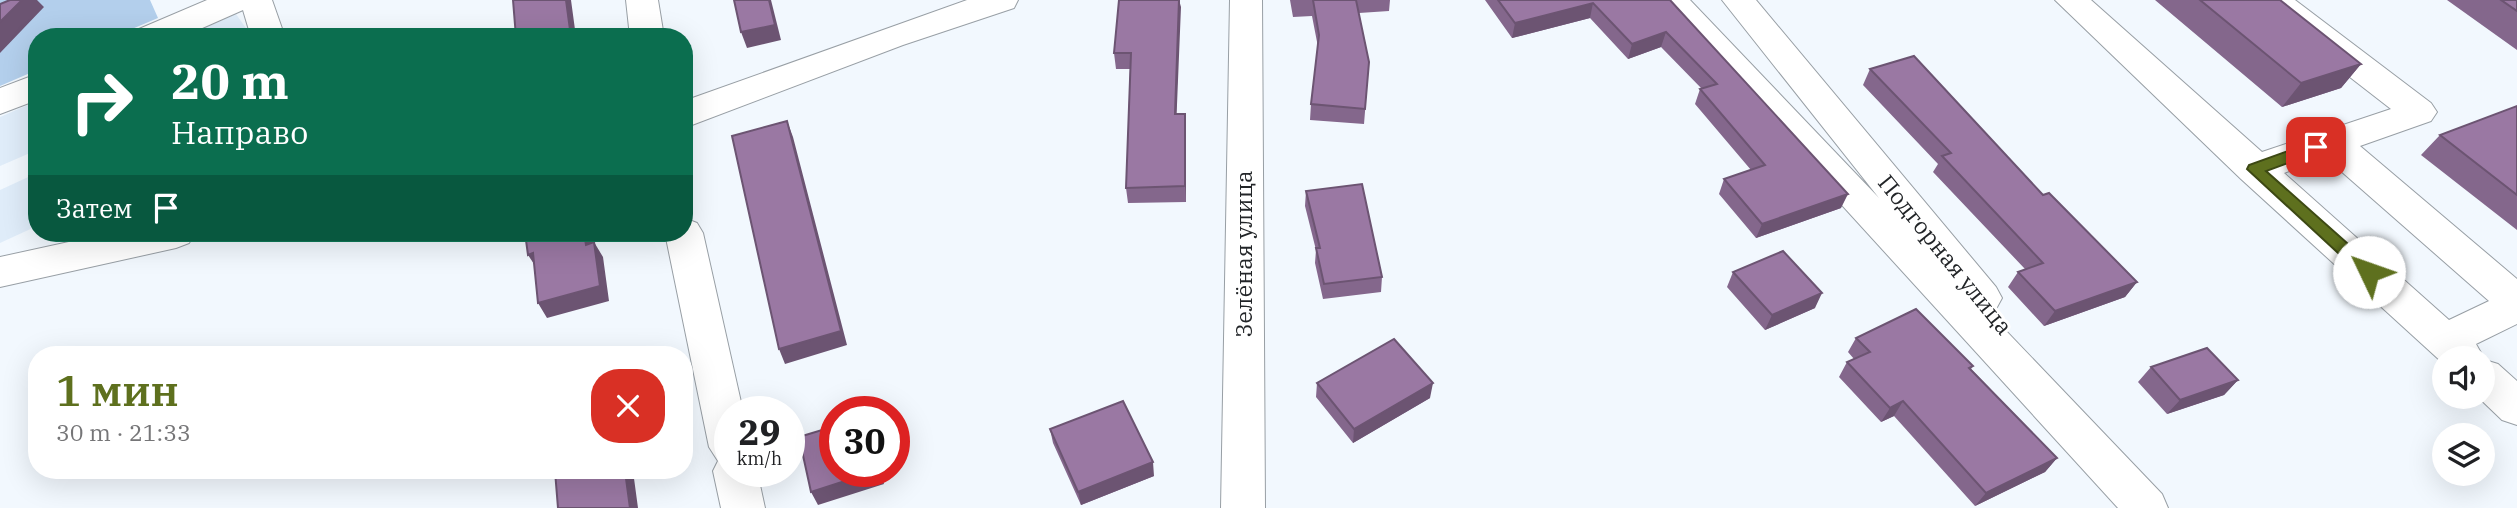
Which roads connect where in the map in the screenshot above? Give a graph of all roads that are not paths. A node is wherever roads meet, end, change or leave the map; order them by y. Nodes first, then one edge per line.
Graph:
1 (237, 0) edge
2 (256, 0) edge
3 (642, 0) edge
4 (1002, 0) edge
5 (1246, 0) edge
6 (1671, 0) edge
7 (1738, 0) edge
8 (2071, 0) edge
9 (2273, 0) edge
10 (172, 28) edge
11 (265, 28) edge
12 (646, 28) edge
13 (28, 90) edge
14 (0, 102) edge
15 (693, 112) edge
16 (2331, 142) junction
17 (2254, 169) junction
18 (135, 242) edge
19 (686, 242) edge
20 (0, 272) edge
21 (2517, 304) edge
22 (2452, 346) edge
23 (2459, 346) edge
24 (2495, 387) edge
25 (719, 396) edge
26 (2517, 407) edge
27 (738, 487) edge
28 (743, 508) edge
29 (1243, 508) edge
30 (2147, 508) edge
31 (2154, 508) edge

1 - 10 street
2 - 11 street
3 - 12 street
4 - 15 street
5 - 29 street, Зелёная улица
6 - 30 street
7 - 31 street, Подгорная улица
8 - 17 street
9 - 16 street
13 - 14 street
16 - 17 street
16 - 21 street
17 - 22 street
18 - 20 street
19 - 25 street
21 - 23 street
24 - 26 street
27 - 28 street

